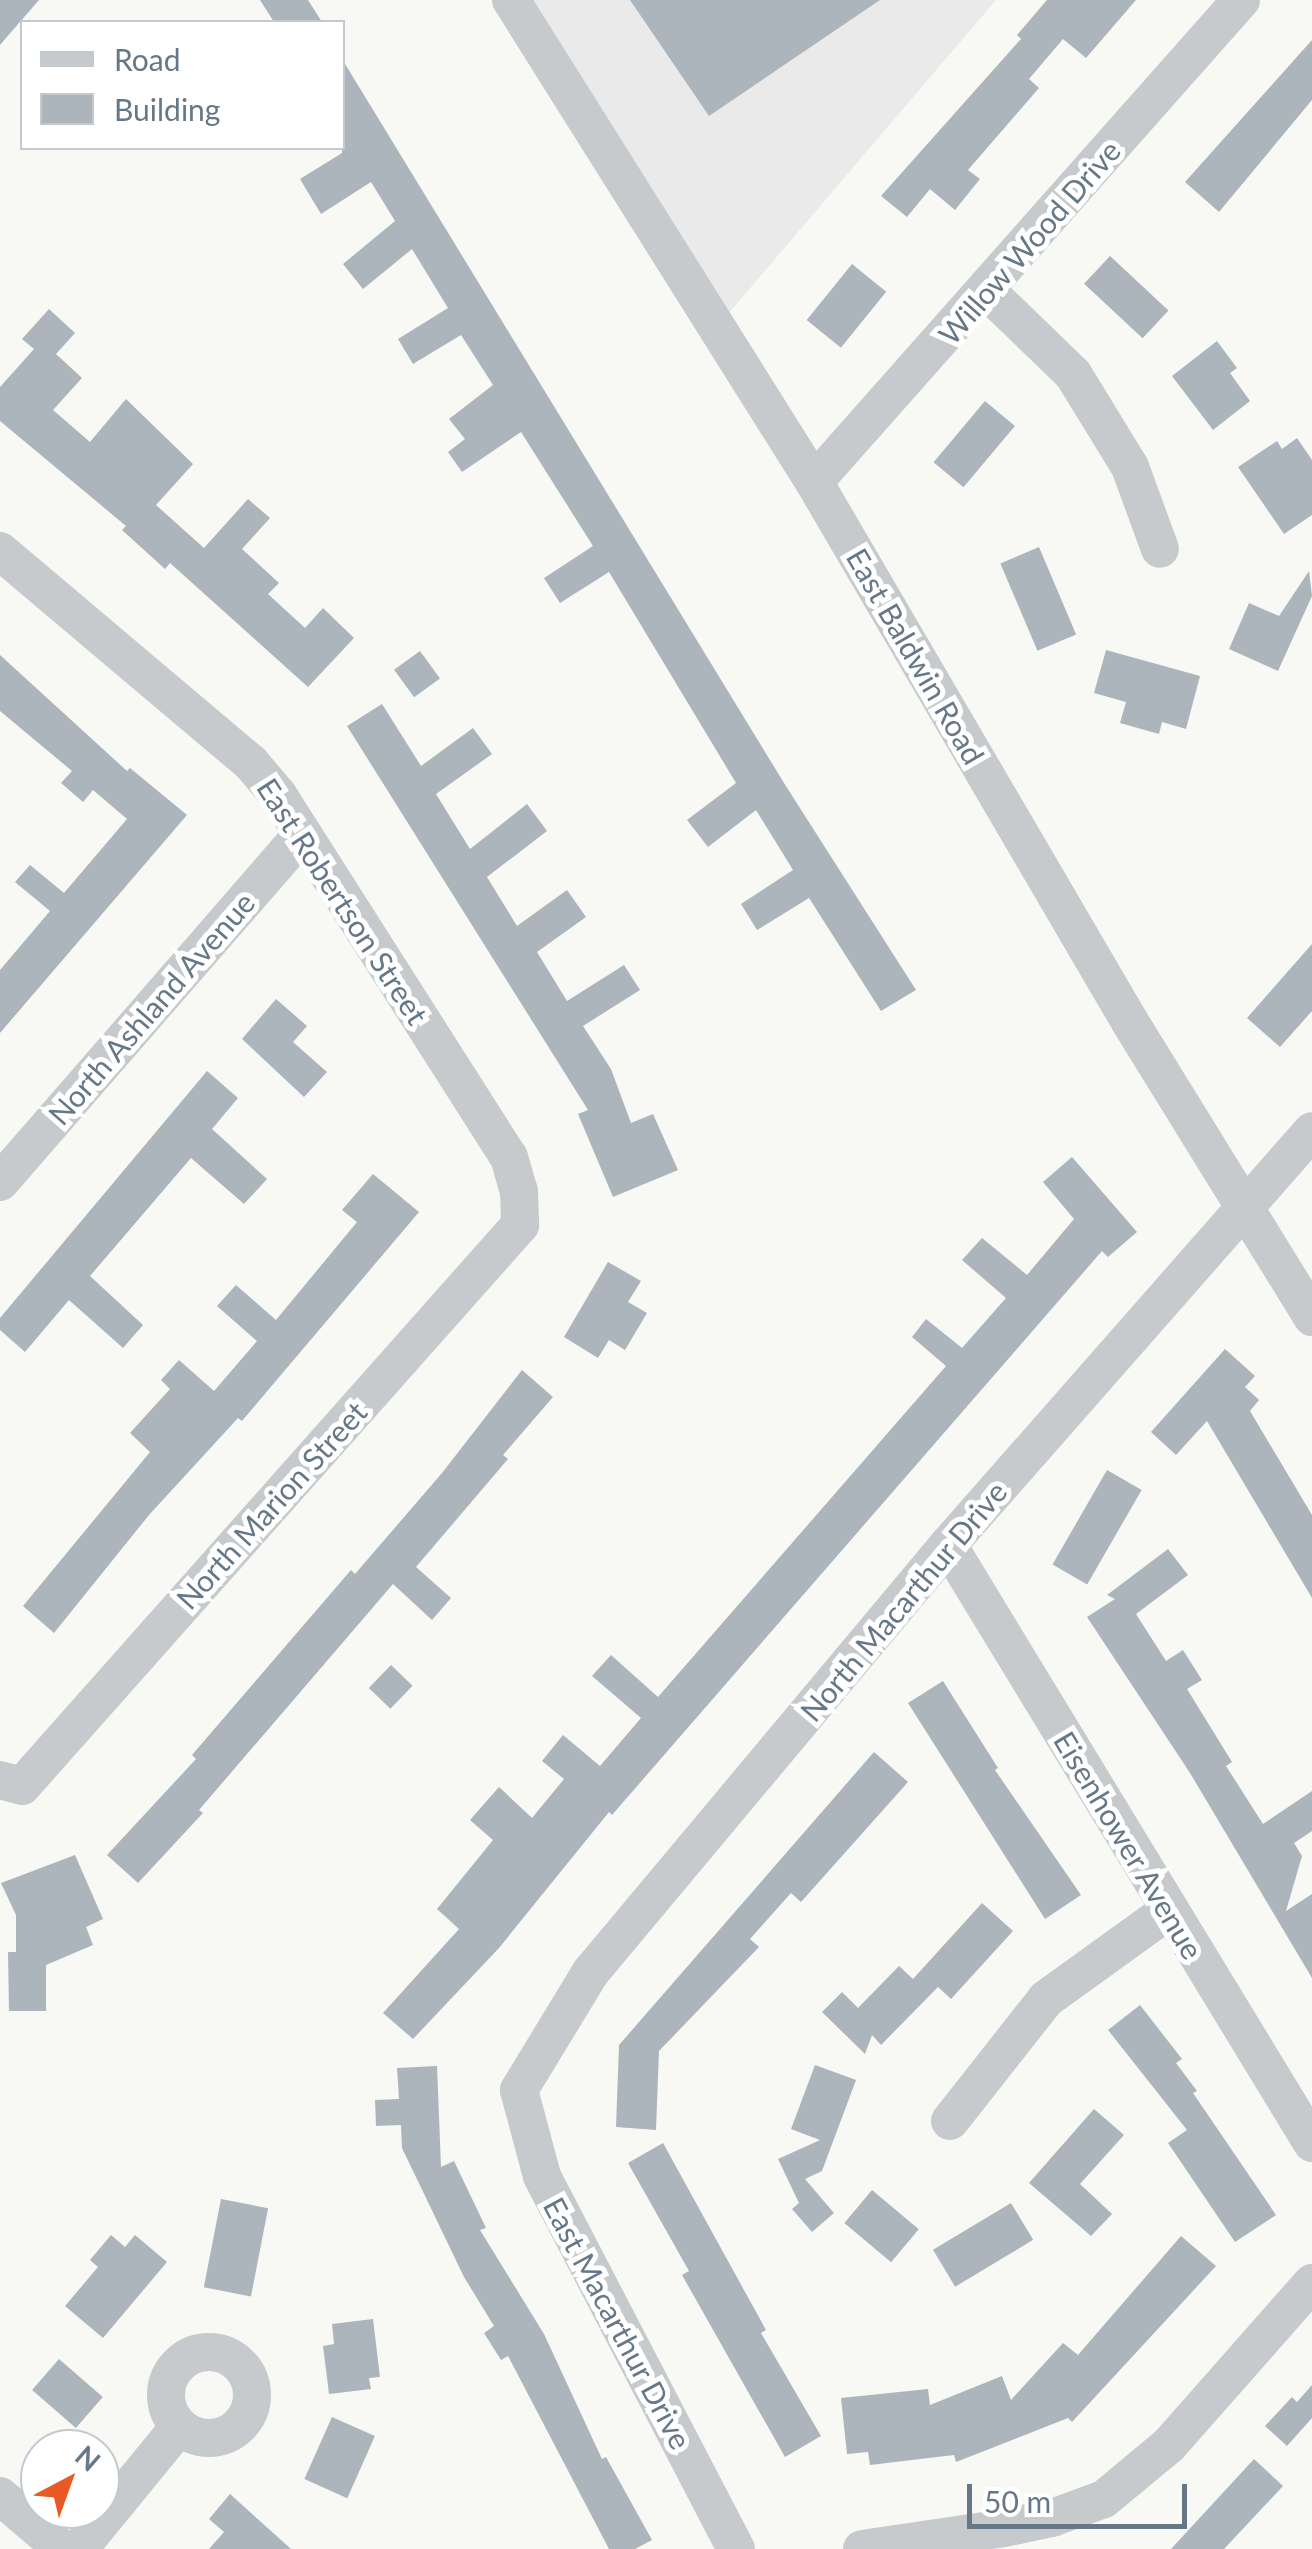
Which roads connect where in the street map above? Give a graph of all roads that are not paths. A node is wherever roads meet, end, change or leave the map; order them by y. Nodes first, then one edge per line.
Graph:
1 (511, 0) edge
2 (1241, 0) edge
3 (987, 291) junction
4 (814, 482) junction
5 (1160, 549) dead end
6 (0, 551) edge
7 (302, 834) junction
8 (1312, 1131) edge
9 (0, 1182) edge
10 (1245, 1208) junction
11 (520, 1225) joint
12 (1312, 1317) edge
13 (948, 1545) junction
14 (11, 1783) edge
15 (1168, 1911) junction
16 (519, 2090) joint
17 (950, 2121) dead end
18 (1312, 2144) edge
19 (1312, 2283) edge
20 (180, 2426) dead end
21 (0, 2496) edge
22 (62, 2549) edge
23 (79, 2549) edge
24 (736, 2549) edge
25 (862, 2549) edge

1 - 4 street, East Baldwin Road
2 - 3 street, Willow Wood Drive
3 - 4 street, Willow Wood Drive
3 - 5 street
4 - 10 street, East Baldwin Road
6 - 7 street, East Robertson Street
7 - 9 street, North Ashland Avenue
7 - 11 street, East Robertson Street
8 - 10 street, North Macarthur Drive
10 - 12 street, East Baldwin Road
10 - 13 street, North Macarthur Drive
11 - 14 street, North Marion Street
13 - 15 street, Eisenhower Avenue
13 - 16 street, North Macarthur Drive
15 - 17 street
15 - 18 street, Eisenhower Avenue
16 - 24 street, East Macarthur Drive
19 - 25 street
20 - 23 street
21 - 22 street

